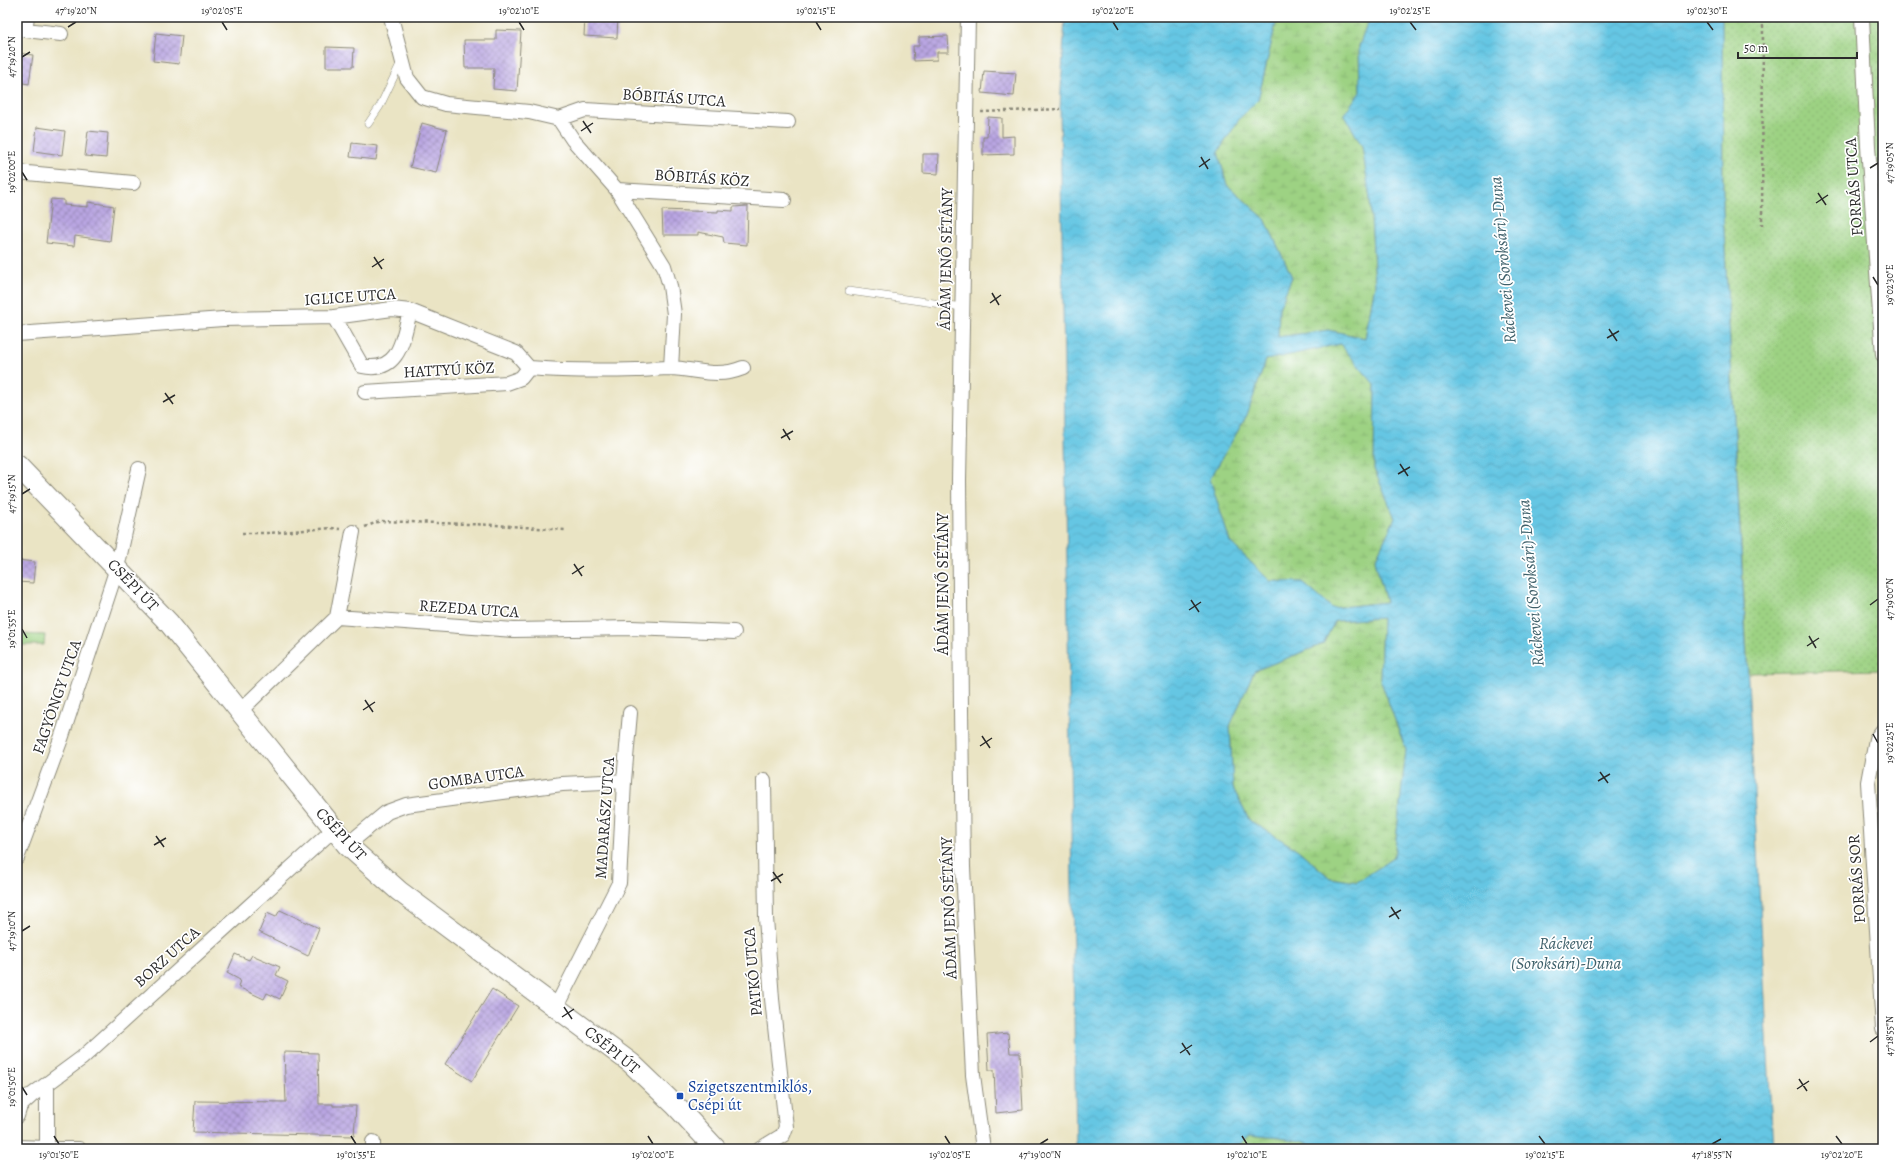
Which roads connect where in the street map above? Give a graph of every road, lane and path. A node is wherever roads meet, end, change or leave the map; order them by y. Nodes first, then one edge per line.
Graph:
1 (391, 17) edge
2 (968, 17) edge
3 (1763, 17) edge
4 (1862, 17) edge
5 (23, 25) edge
6 (61, 34) dead end
7 (403, 58) junction
8 (1060, 109) dead end
9 (967, 113) junction
10 (559, 119) junction
11 (788, 122) dead end
12 (368, 124) dead end
13 (17, 172) edge
14 (133, 184) dead end
15 (617, 190) junction
16 (784, 200) dead end
17 (1762, 226) dead end
18 (849, 291) dead end
19 (962, 307) junction
20 (410, 311) junction
21 (334, 317) junction
22 (17, 334) edge
23 (1883, 355) edge
24 (529, 368) junction
25 (671, 368) junction
26 (743, 368) dead end
27 (365, 392) dead end
28 (17, 465) edge
29 (139, 469) dead end
30 (565, 530) dead end
31 (353, 532) junction
32 (242, 533) dead end
33 (117, 568) junction
34 (337, 617) junction
35 (734, 632) dead end
36 (240, 711) junction
37 (630, 713) dead end
38 (1883, 730) edge
39 (764, 780) dead end
40 (624, 782) junction
41 (333, 830) junction
42 (346, 845) junction
43 (17, 858) edge
44 (556, 1007) junction
45 (1883, 1029) edge
46 (47, 1086) junction
47 (32, 1096) junction
48 (17, 1100) edge
49 (17, 1116) edge
50 (17, 1147) edge
51 (47, 1148) edge
52 (78, 1149) edge
53 (716, 1149) edge
54 (760, 1149) edge
55 (983, 1149) edge

1 - 7 street
2 - 9 street, ÁDÁM JENŐ SÉTÁNY
3 - 17 path
4 - 23 street, FORRÁS UTCA
5 - 6 street
7 - 10 street
7 - 12 lane
8 - 9 path
9 - 19 street, ÁDÁM JENŐ SÉTÁNY
10 - 11 street, BÓBITÁS UTCA
10 - 15 street
13 - 14 street
15 - 16 street, BÓBITÁS KÖZ
15 - 25 street
18 - 19 lane
19 - 55 street, ÁDÁM JENŐ SÉTÁNY
20 - 21 street, IGLICE UTCA
20 - 21 street
20 - 24 street, IGLICE UTCA
21 - 22 street, IGLICE UTCA
24 - 25 street
24 - 27 street, HATTYÚ KÖZ
25 - 26 street
28 - 33 street, CSÉPI ÚT
29 - 33 street, FAGYÖNGY UTCA
30 - 31 path
31 - 32 path
31 - 34 street
33 - 36 street, CSÉPI ÚT
33 - 43 street, FAGYÖNGY UTCA
34 - 35 street, REZEDA UTCA
34 - 36 street
36 - 41 street, CSÉPI ÚT
37 - 40 street, MADARÁSZ UTCA
38 - 45 street, FORRÁS SOR
39 - 54 street, PATKÓ UTCA
40 - 42 street, GOMBA UTCA
40 - 44 street, MADARÁSZ UTCA
41 - 42 street, CSÉPI ÚT
41 - 46 street, BORZ UTCA
42 - 44 street, CSÉPI ÚT
44 - 53 street, CSÉPI ÚT
46 - 47 street, BORZ UTCA
46 - 51 street
47 - 48 street, BORZ UTCA
47 - 49 street
50 - 51 street
51 - 52 street

